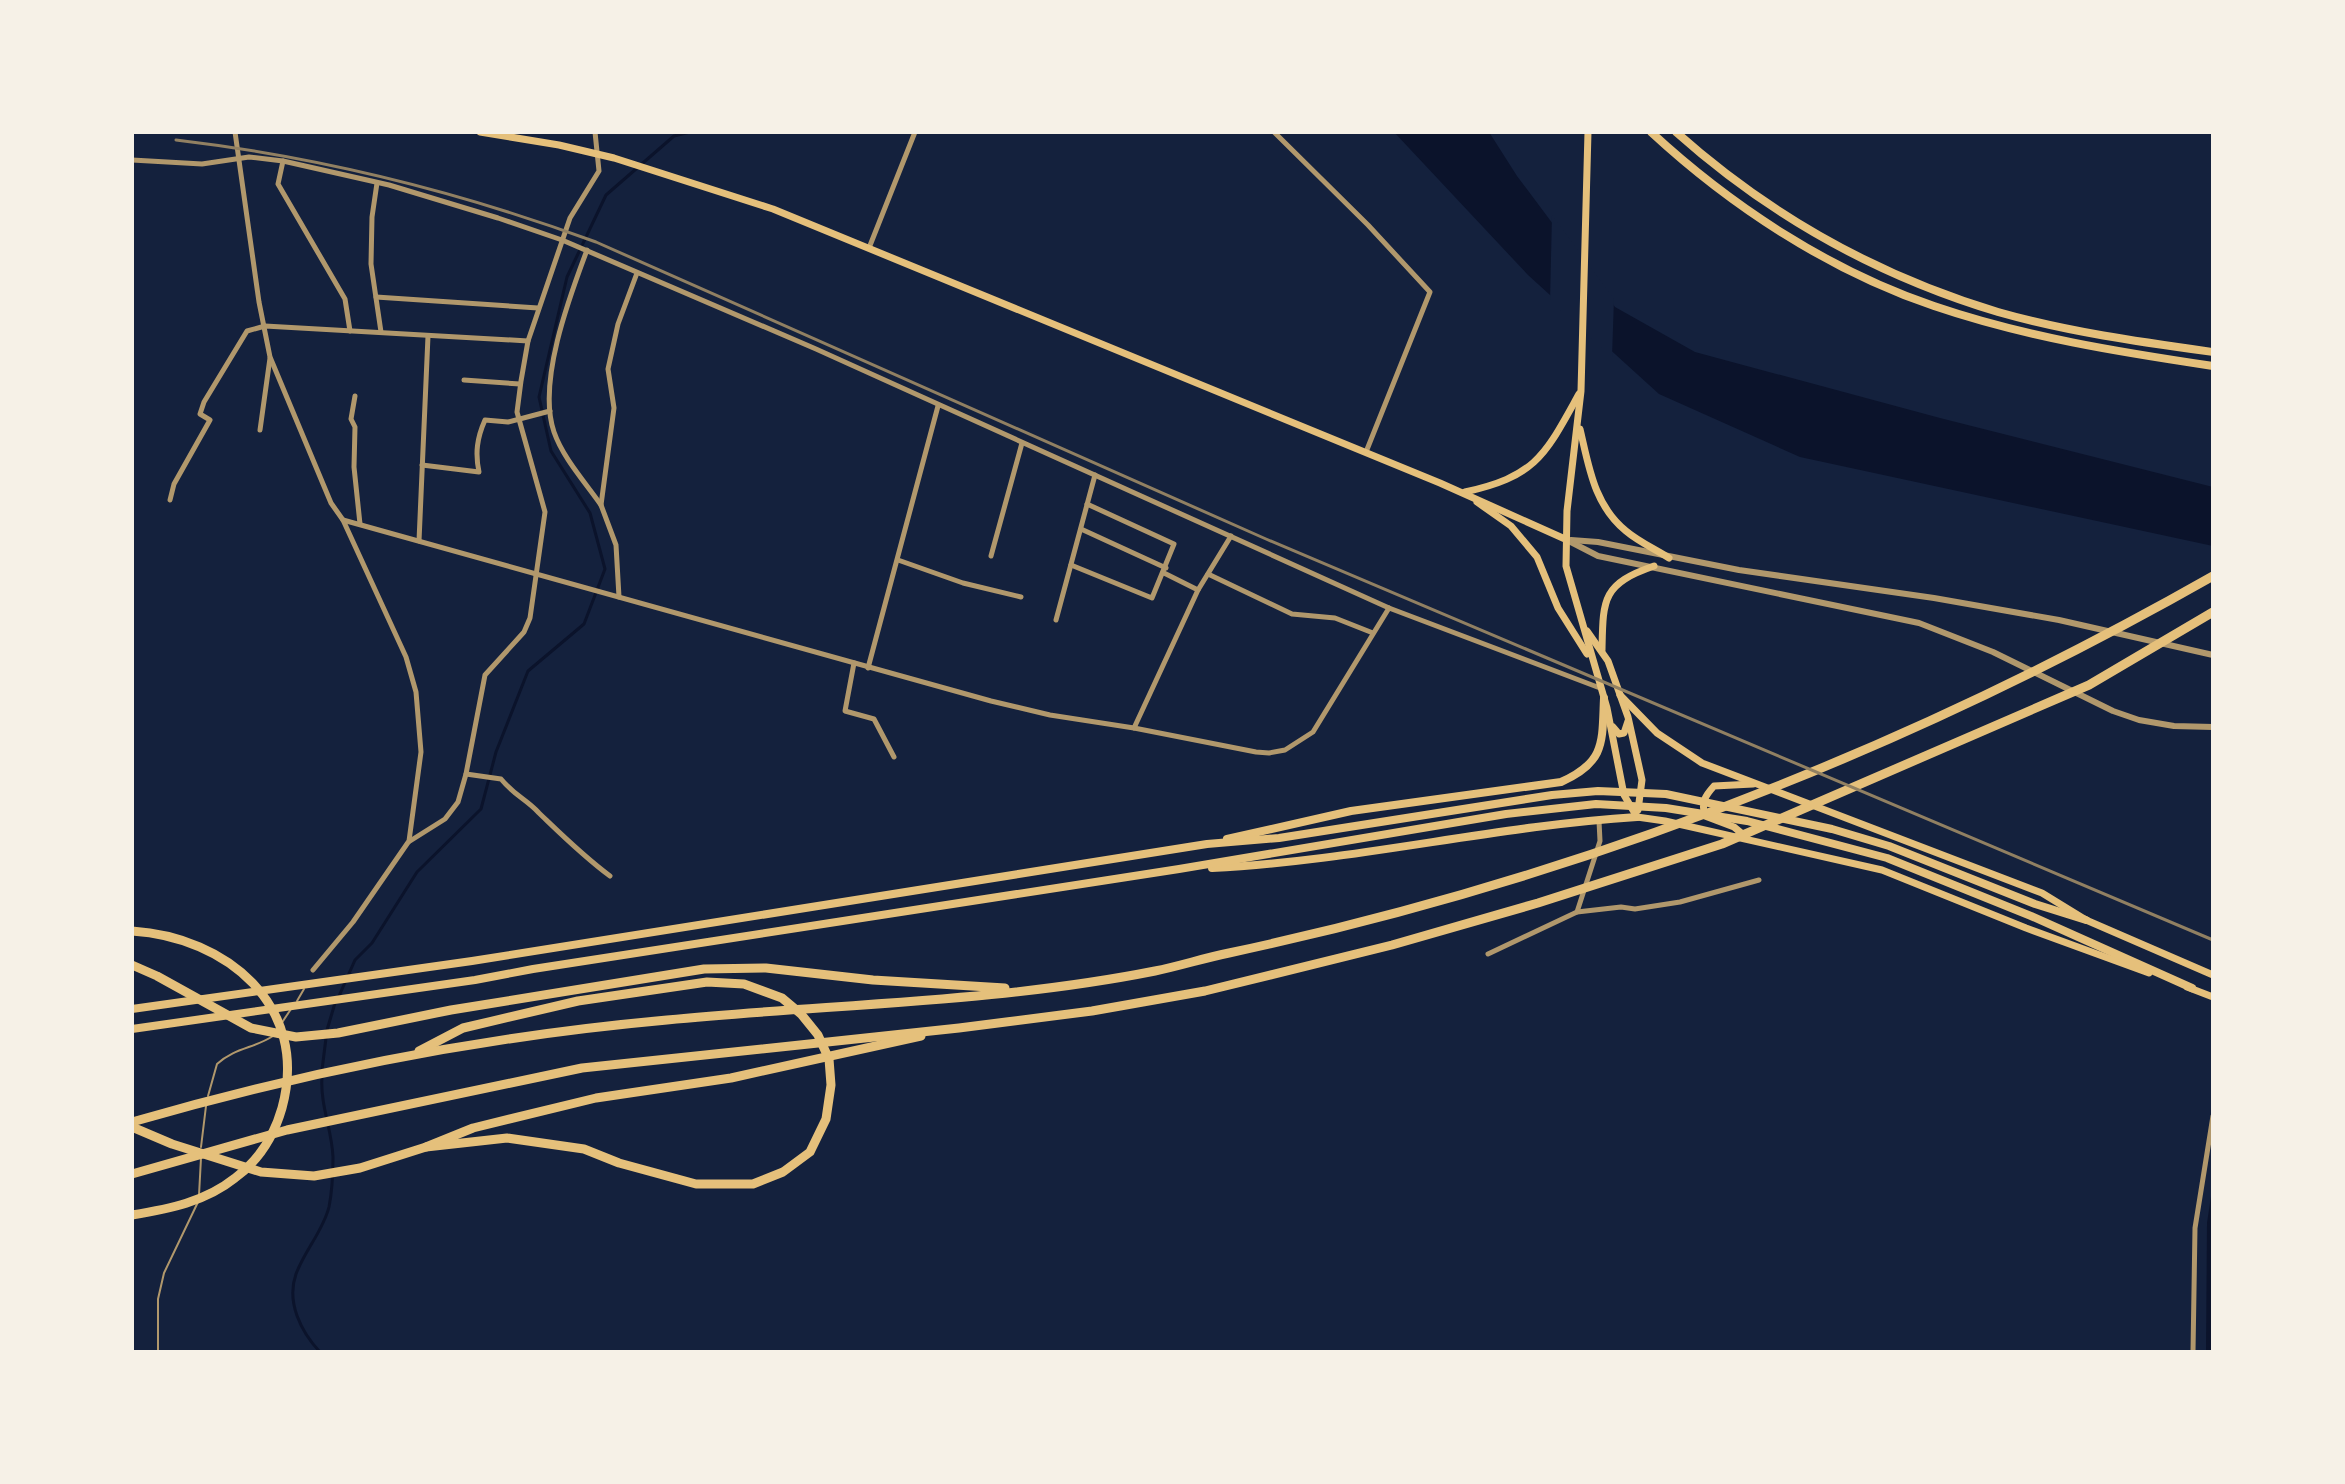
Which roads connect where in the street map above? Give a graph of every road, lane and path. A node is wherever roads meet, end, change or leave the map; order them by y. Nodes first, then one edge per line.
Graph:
1 (235, 132) edge
2 (480, 132) edge
3 (595, 132) edge
4 (915, 132) edge
5 (1274, 132) edge
6 (1588, 132) edge
7 (1651, 132) edge
8 (1676, 132) edge
9 (599, 154) junction
10 (237, 157) junction
11 (132, 160) edge
12 (283, 161) junction
13 (377, 183) junction
14 (562, 240) junction
15 (869, 248) junction
16 (585, 250) junction
17 (637, 273) junction
18 (376, 297) junction
19 (539, 308) junction
20 (265, 326) junction
21 (350, 331) junction
22 (381, 333) junction
23 (428, 336) junction
24 (528, 341) junction
25 (2213, 352) edge
26 (270, 357) junction
27 (2213, 366) edge
28 (464, 380) dead end
29 (520, 384) junction
30 (1581, 391) junction
31 (355, 396) dead end
32 (939, 405) junction
33 (550, 411) junction
34 (519, 419) junction
35 (1578, 419) junction
36 (260, 430) dead end
37 (1022, 443) junction
38 (1365, 453) junction
39 (422, 465) junction
40 (1095, 475) junction
41 (1463, 492) junction
42 (170, 500) dead end
43 (1087, 504) junction
44 (601, 505) junction
45 (343, 520) junction
46 (360, 524) junction
47 (1081, 529) junction
48 (1231, 536) junction
49 (1565, 539) junction
50 (419, 541) junction
51 (991, 556) dead end
52 (1669, 558) junction
53 (898, 560) junction
54 (1071, 565) junction
55 (1654, 566) junction
56 (1165, 570) junction
57 (535, 574) junction
58 (1208, 574) junction
59 (2212, 577) edge
60 (1198, 590) junction
61 (619, 597) junction
62 (1021, 597) dead end
63 (1389, 608) junction
64 (2213, 612) edge
65 (1056, 620) dead end
66 (1584, 627) junction
67 (1373, 633) junction
68 (1602, 650) junction
69 (2213, 655) edge
70 (1591, 660) junction
71 (854, 663) junction
72 (868, 668) junction
73 (1600, 688) junction
74 (1620, 695) junction
75 (1604, 698) junction
76 (1609, 717) junction
77 (1628, 717) junction
78 (2213, 727) edge
79 (1134, 728) junction
80 (894, 757) dead end
81 (466, 774) junction
82 (1561, 782) junction
83 (1759, 785) junction
84 (1637, 817) junction
85 (1599, 820) junction
86 (1561, 824) junction
87 (409, 841) junction
88 (1749, 841) junction
89 (1207, 844) junction
90 (1179, 869) junction
91 (610, 876) dead end
92 (1759, 880) dead end
93 (1577, 912) junction
94 (2086, 920) junction
95 (132, 931) edge
96 (1488, 954) dead end
97 (132, 965) edge
98 (313, 970) dead end
99 (2213, 975) edge
100 (307, 982) dead end
101 (2192, 988) junction
102 (1029, 990) junction
103 (2213, 997) edge
104 (132, 1009) edge
105 (959, 1028) junction
106 (132, 1029) edge
107 (406, 1059) junction
108 (2213, 1116) edge
109 (132, 1124) edge
110 (458, 1139) junction
111 (132, 1174) edge
112 (132, 1215) edge
113 (158, 1352) edge
114 (2193, 1352) edge

1 - 10 street
2 - 9 main road
3 - 9 street
4 - 15 street
5 - 38 street
6 - 30 main road
7 - 27 highway
8 - 25 highway
9 - 14 street
9 - 15 main road
10 - 11 street
10 - 12 street
10 - 20 street
12 - 13 street
12 - 21 street
13 - 14 street
13 - 18 street
14 - 16 street
14 - 19 street
15 - 38 main road
16 - 17 street
16 - 33 street
17 - 32 street
17 - 44 street
18 - 19 street
18 - 22 street
19 - 24 street
20 - 21 street
20 - 26 street
20 - 42 street
21 - 22 street
22 - 23 street
23 - 24 street
23 - 39 street
24 - 29 street
26 - 36 street
26 - 45 street
28 - 29 street
29 - 34 street
30 - 35 main road
30 - 41 main road
31 - 46 street
32 - 37 street
32 - 53 street
33 - 34 street
33 - 44 street
34 - 39 street
34 - 57 street
35 - 49 main road
35 - 52 main road
37 - 40 street
37 - 51 street
38 - 41 main road
39 - 50 street
40 - 43 street
40 - 48 street
41 - 49 main road
41 - 70 main road
43 - 47 street
43 - 56 street
44 - 61 street
45 - 46 street
45 - 87 street
46 - 50 street
47 - 54 street
47 - 56 street
48 - 58 street
48 - 63 street
49 - 52 street
49 - 55 street
49 - 66 main road
50 - 57 street
52 - 69 street
53 - 62 street
53 - 72 street
54 - 56 street
54 - 65 street
55 - 68 main road
55 - 78 street
56 - 60 street
57 - 61 street
57 - 81 street
58 - 60 street
58 - 67 street
59 - 102 highway
60 - 79 street
61 - 71 street
63 - 67 street
63 - 73 street
64 - 105 highway
66 - 68 main road
66 - 70 main road
67 - 79 street
68 - 74 main road
70 - 73 main road
71 - 72 street
71 - 80 street
72 - 79 street
73 - 75 main road
74 - 77 main road
74 - 83 main road
75 - 76 main road
75 - 82 highway
76 - 77 main road
76 - 84 main road
77 - 84 main road
81 - 87 street
81 - 91 street
82 - 86 highway
82 - 89 highway
83 - 88 main road
83 - 94 main road
84 - 85 highway
84 - 88 main road
85 - 86 highway
85 - 93 street
86 - 90 highway
87 - 98 street
88 - 101 main road
89 - 94 highway
89 - 104 highway
90 - 101 highway
90 - 106 highway
92 - 93 street
93 - 96 street
94 - 99 main road
95 - 112 highway
97 - 102 highway
100 - 113 lane
101 - 103 main road
102 - 107 highway
105 - 110 highway
105 - 111 highway
107 - 109 highway
107 - 110 highway
108 - 114 street
109 - 110 highway

